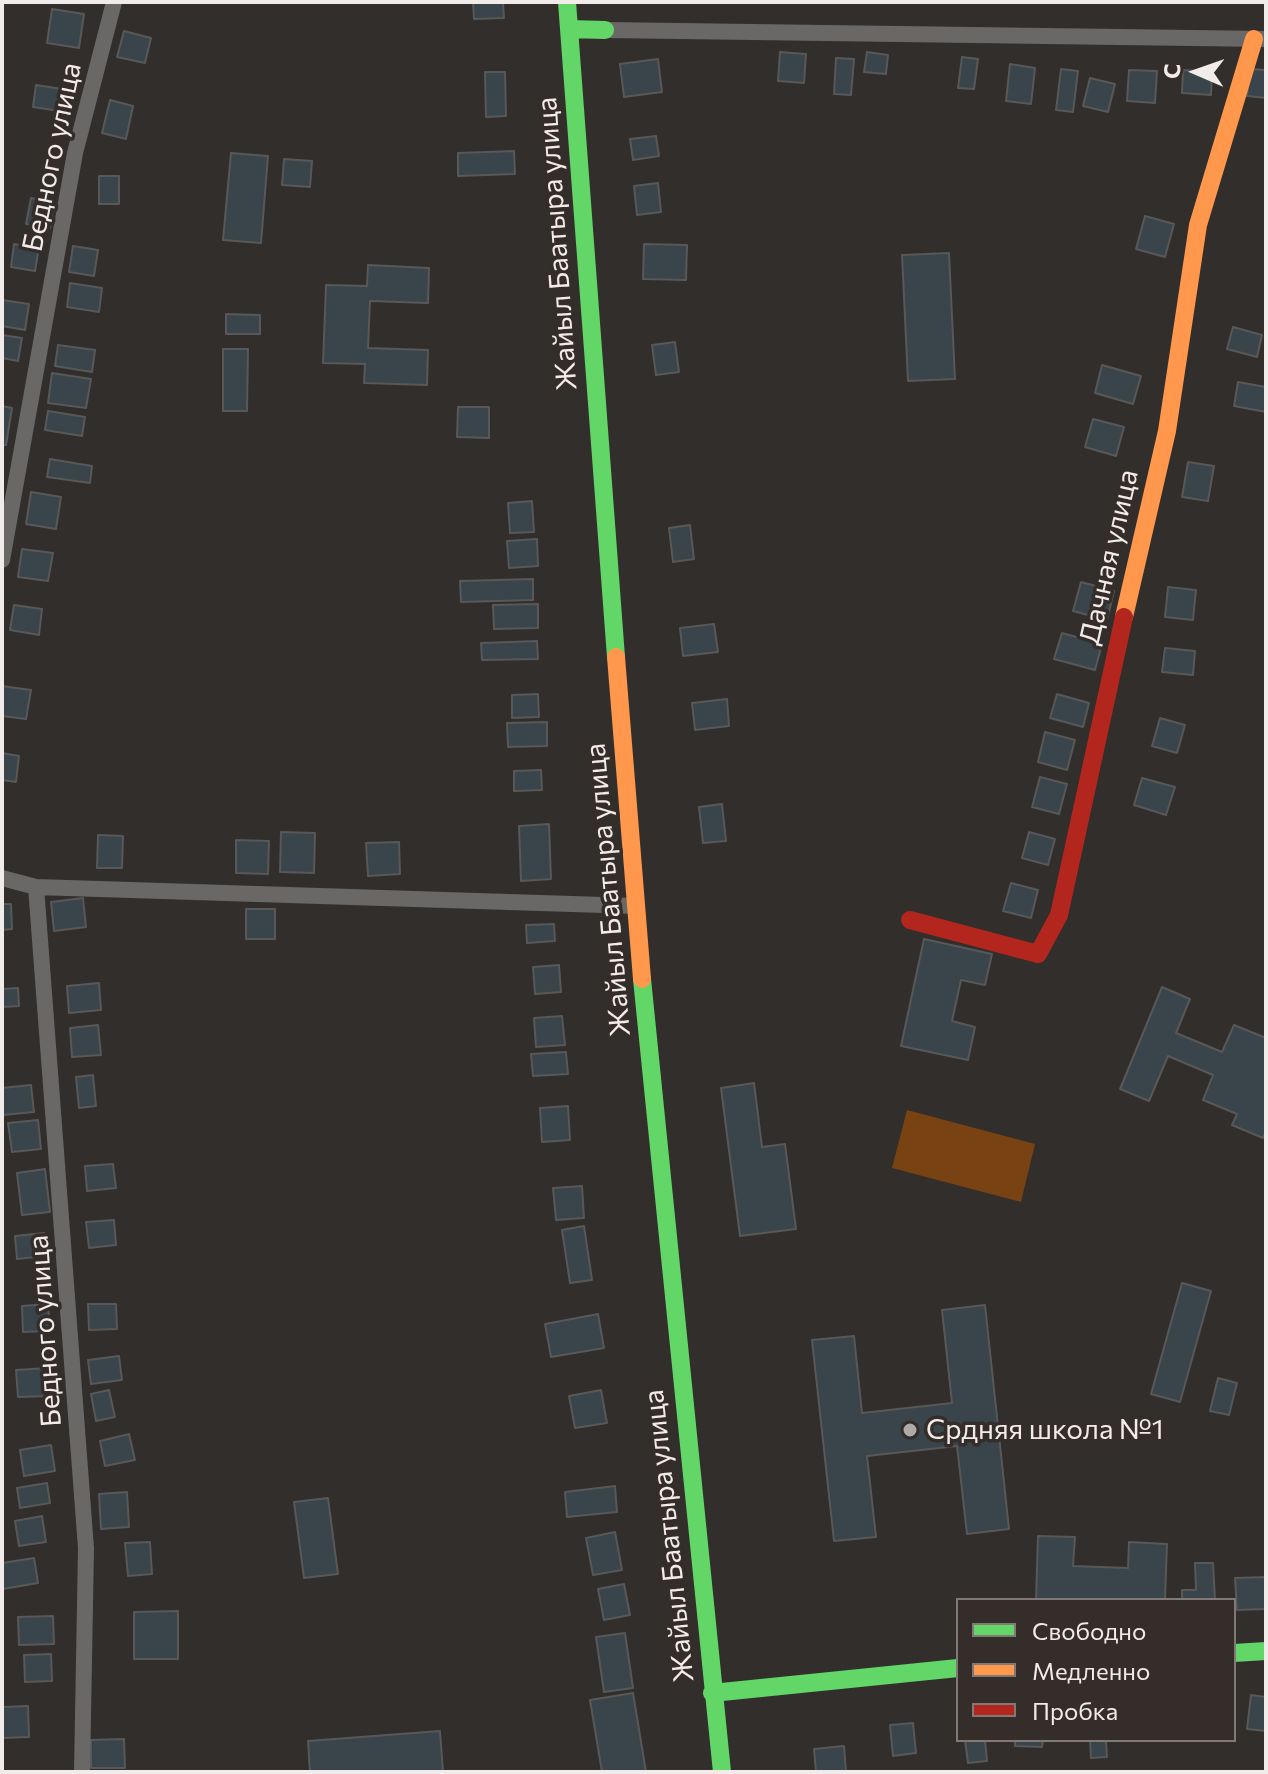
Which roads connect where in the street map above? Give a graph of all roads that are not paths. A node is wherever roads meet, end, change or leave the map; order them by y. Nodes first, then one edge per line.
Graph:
1 (114, 2) edge
2 (567, 2) edge
3 (569, 29) junction
4 (605, 30) joint
5 (1260, 39) edge
6 (2, 560) edge
7 (2, 878) edge
8 (36, 887) junction
9 (635, 906) junction
10 (910, 920) dead end
11 (1266, 1651) edge
12 (1236, 1653) edge
13 (956, 1668) edge
14 (712, 1693) junction
15 (82, 1772) edge
16 (722, 1772) edge

1 - 6 street, Бедного улица
2 - 3 main road, Жайыл Баатыра улица
3 - 4 main road
3 - 9 main road, Жайыл Баатыра улица
4 - 5 street
5 - 10 main road, Дачная улица
7 - 8 street
8 - 9 street
8 - 15 street, Бедного улица
9 - 14 main road, Жайыл Баатыра улица
11 - 12 main road
13 - 14 main road
14 - 16 main road, Жайыл Баатыра улица

